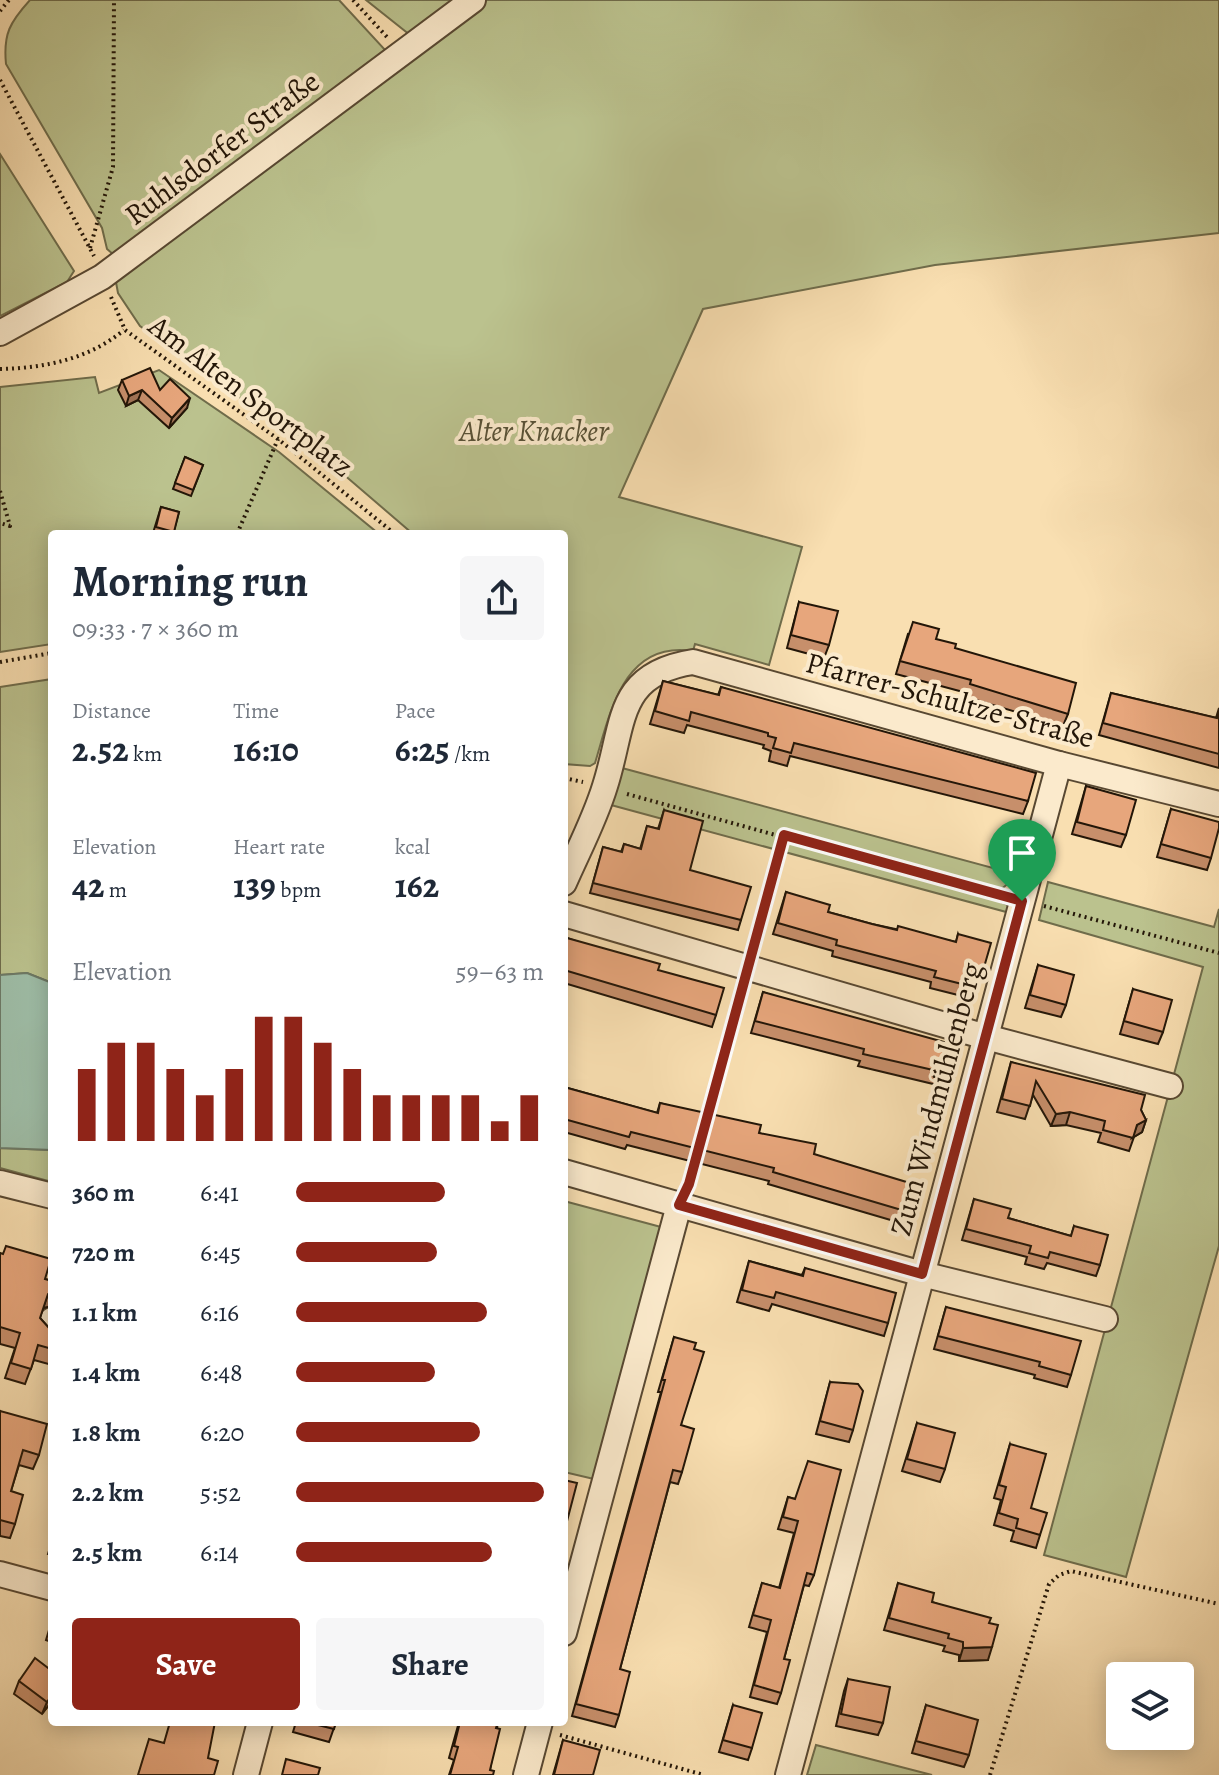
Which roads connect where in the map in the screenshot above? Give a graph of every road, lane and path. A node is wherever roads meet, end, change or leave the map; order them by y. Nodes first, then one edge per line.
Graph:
1 (9, 0) edge
2 (114, 0) edge
3 (353, 0) edge
4 (473, 0) edge
5 (0, 11) edge
6 (402, 54) junction
7 (0, 80) edge
8 (90, 248) junction
9 (102, 277) junction
10 (125, 330) junction
11 (0, 333) edge
12 (0, 369) edge
13 (278, 439) junction
14 (0, 491) edge
15 (0, 523) edge
16 (239, 530) edge
17 (390, 530) edge
18 (48, 654) edge
19 (0, 662) edge
20 (1059, 764) junction
21 (605, 788) junction
22 (1219, 804) edge
23 (784, 835) junction
24 (568, 874) edge
25 (1022, 901) junction
26 (568, 915) edge
27 (1219, 953) edge
28 (747, 969) junction
29 (986, 1037) junction
30 (1170, 1086) dead end
31 (706, 1122) edge
32 (698, 1153) edge
33 (568, 1173) edge
34 (0, 1183) edge
35 (48, 1195) edge
36 (679, 1205) junction
37 (922, 1274) junction
38 (1105, 1319) dead end
39 (0, 1574) edge
40 (48, 1587) edge
41 (1219, 1604) edge
42 (568, 1618) edge
43 (259, 1726) edge
44 (539, 1726) edge
45 (246, 1775) edge
46 (526, 1775) edge
47 (704, 1775) edge
48 (788, 1775) edge
49 (990, 1775) edge

1 - 5 path
2 - 8 path
3 - 6 path
4 - 6 street, Ruhlsdorfer Straße
6 - 9 street, Ruhlsdorfer Straße
7 - 8 path, Am Alten Sportplatz
8 - 9 path, Am Alten Sportplatz
9 - 10 path, Am Alten Sportplatz
9 - 11 street, Ruhlsdorfer Straße
10 - 12 path
10 - 13 path, Am Alten Sportplatz
13 - 16 path
13 - 17 path, Am Alten Sportplatz
14 - 15 path
18 - 19 path
20 - 21 street, Pfarrer-Schultze-Straße
20 - 22 street, Pfarrer-Schultze-Straße
20 - 25 street, Zum Windmühlenberg
21 - 23 path
21 - 24 street
23 - 25 path
23 - 28 path
25 - 27 path
25 - 29 street, Zum Windmühlenberg
26 - 28 street
28 - 29 street
28 - 31 path
29 - 30 street
29 - 37 street, Zum Windmühlenberg
32 - 36 path
33 - 36 street
34 - 35 street
36 - 37 street
36 - 42 street
37 - 38 street
37 - 48 street, Zum Windmühlenberg
39 - 40 street
41 - 49 path
43 - 45 street
44 - 46 street
44 - 47 path

